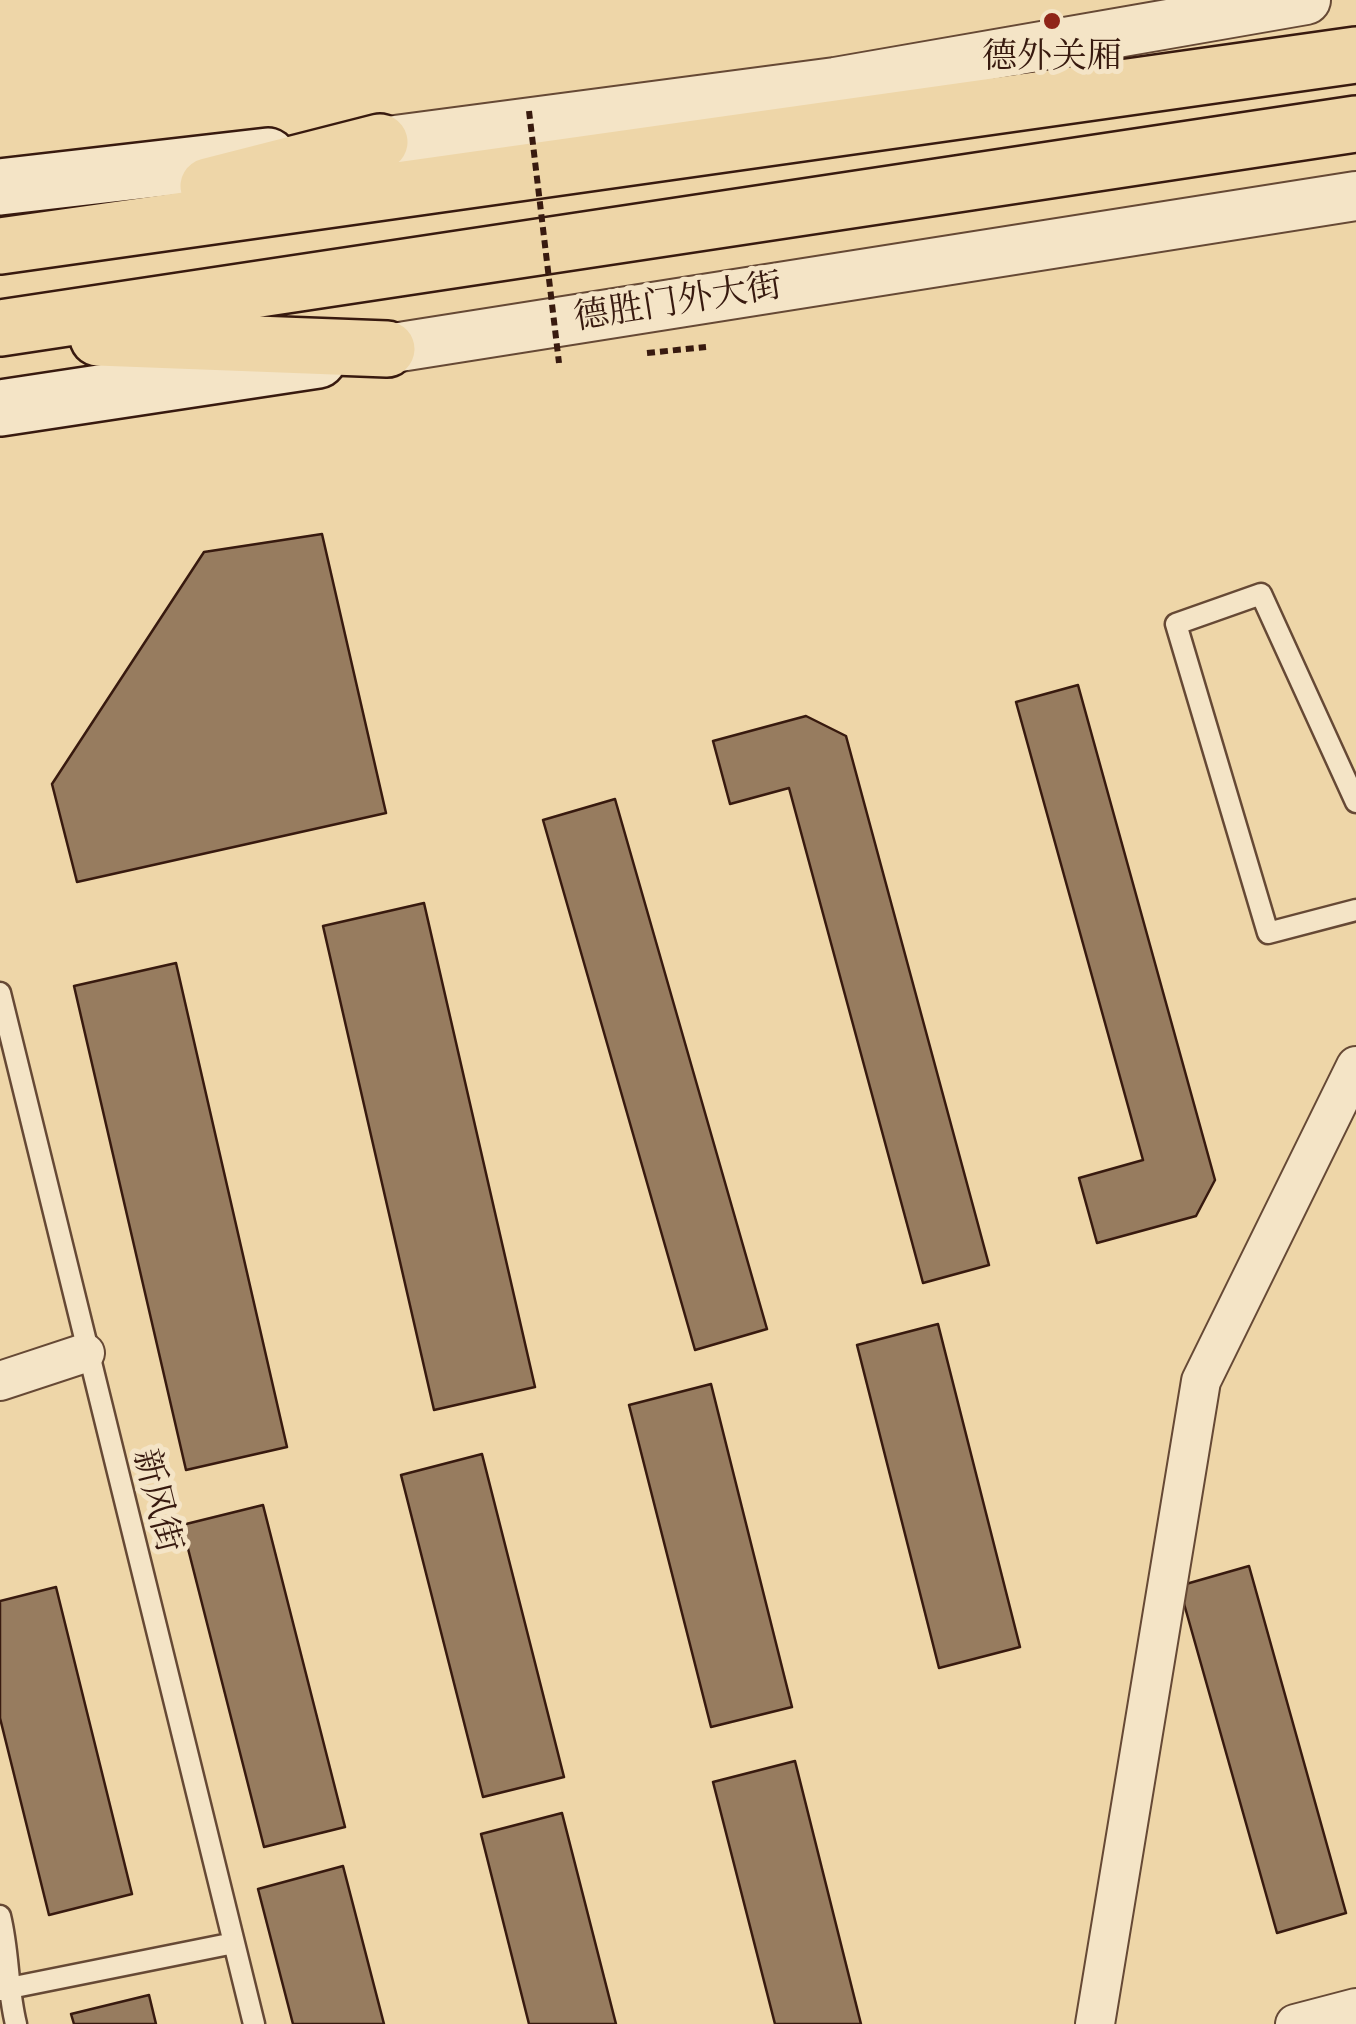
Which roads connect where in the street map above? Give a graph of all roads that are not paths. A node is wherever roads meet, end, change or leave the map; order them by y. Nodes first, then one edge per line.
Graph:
1 (1306, 0) edge
2 (1356, 55) edge
3 (1356, 124) edge
4 (380, 142) junction
5 (0, 187) edge
6 (1356, 196) edge
7 (0, 243) edge
8 (0, 331) edge
9 (387, 349) junction
10 (0, 408) edge
11 (1356, 802) edge
12 (1356, 910) edge
13 (0, 993) edge
14 (1356, 1066) edge
15 (85, 1354) junction
16 (0, 1381) edge
17 (0, 1916) edge
18 (234, 1943) junction
19 (4, 1989) edge
20 (1356, 2008) edge
21 (16, 2024) edge
22 (254, 2024) edge
23 (1095, 2024) edge
24 (1296, 2024) edge

1 - 4 street
2 - 7 highway
3 - 8 highway
4 - 5 main road
4 - 7 highway
6 - 9 street, 德胜门外大街
8 - 9 highway
9 - 10 main road, 德胜门外大街
11 - 12 lane
13 - 15 lane, 新风街
14 - 23 street
15 - 16 street
15 - 18 lane, 新风街
17 - 19 lane
18 - 19 lane
18 - 22 lane, 新风街
19 - 21 lane
20 - 24 street

